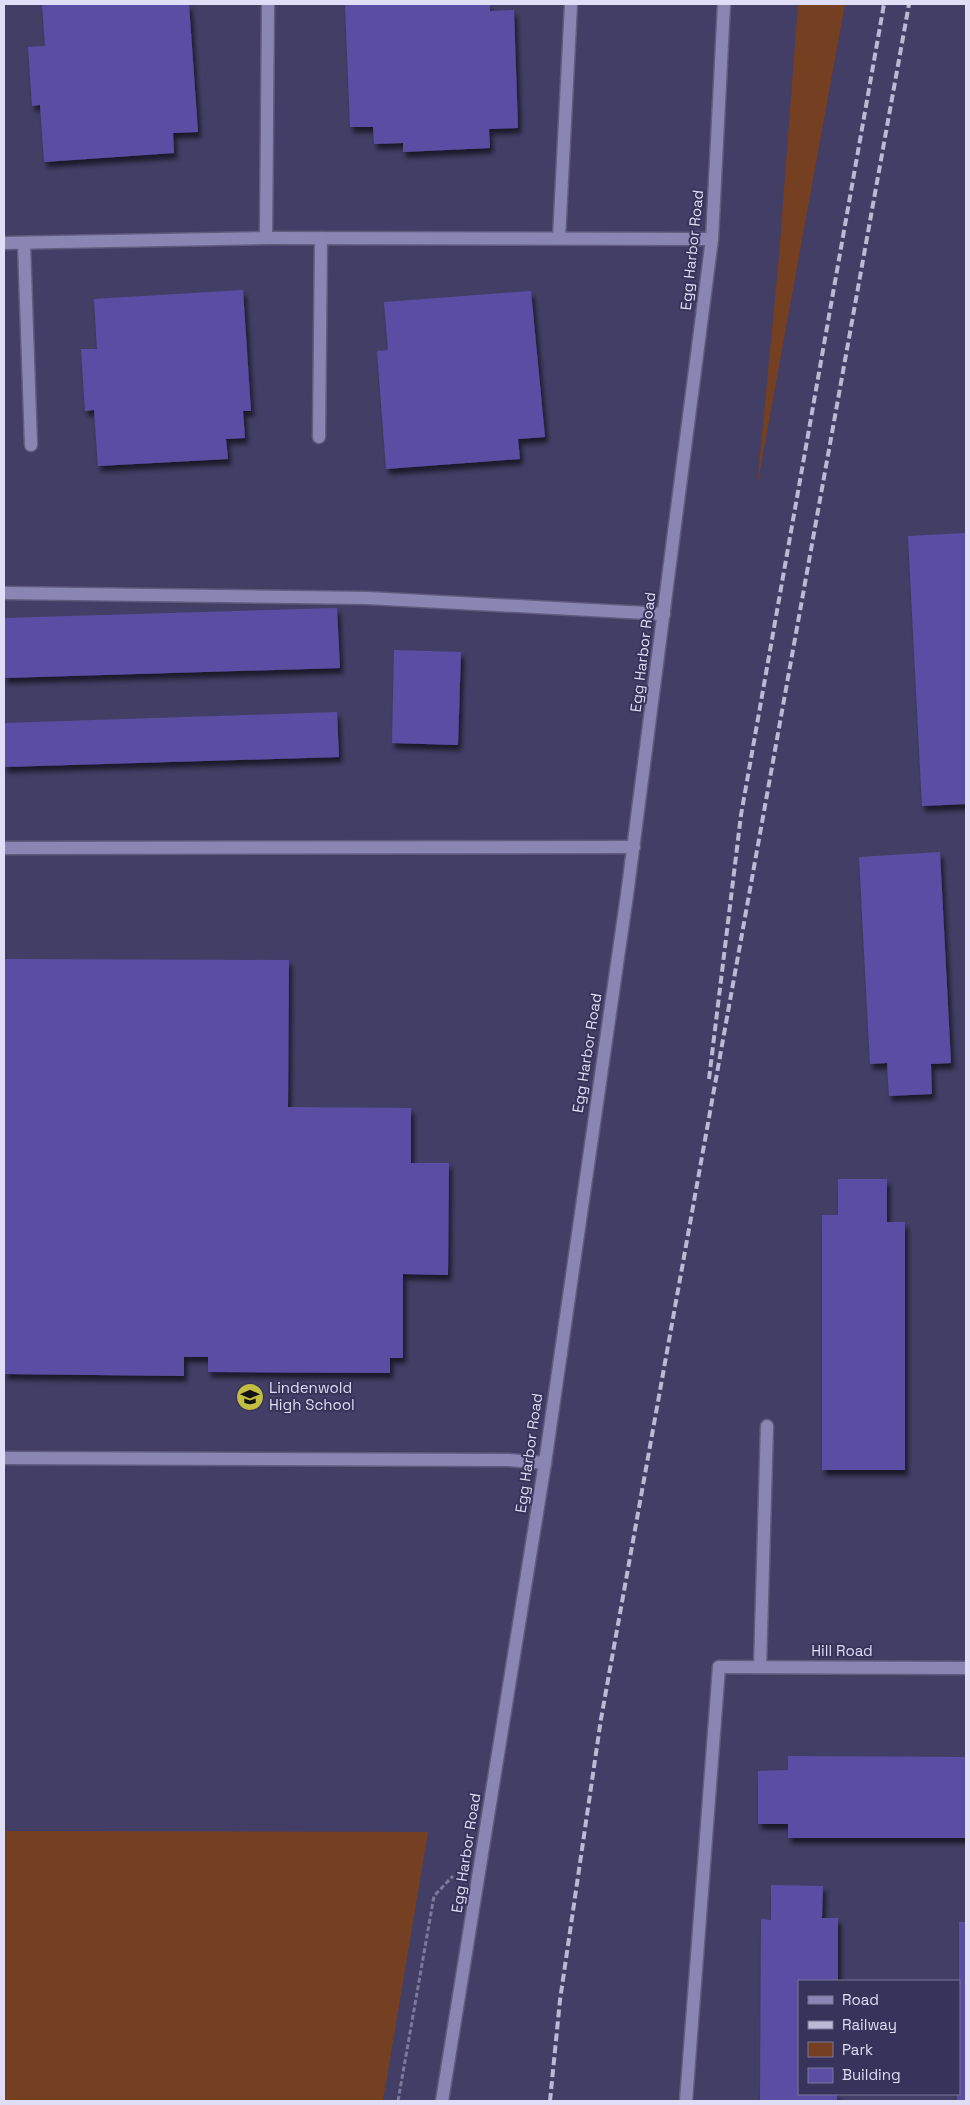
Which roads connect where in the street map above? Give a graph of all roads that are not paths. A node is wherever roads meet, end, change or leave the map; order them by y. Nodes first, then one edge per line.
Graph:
1 (268, 4) edge
2 (571, 4) edge
3 (724, 4) edge
4 (266, 238) junction
5 (321, 238) junction
6 (559, 238) junction
7 (712, 239) junction
8 (4, 243) edge
9 (24, 244) junction
10 (319, 437) dead end
11 (31, 445) dead end
12 (4, 593) edge
13 (664, 614) junction
14 (634, 847) junction
15 (4, 848) edge
16 (767, 1426) dead end
17 (4, 1458) edge
18 (545, 1463) junction
19 (760, 1668) junction
20 (966, 1668) edge
21 (442, 2101) edge
22 (686, 2101) edge

1 - 4 street
2 - 6 street
3 - 7 street, Egg Harbor Road
4 - 5 street
4 - 9 street
5 - 6 street
5 - 10 street
6 - 7 street
7 - 13 street, Egg Harbor Road
8 - 9 street
9 - 11 street
12 - 13 street
13 - 14 street, Egg Harbor Road
14 - 15 street
14 - 18 street, Egg Harbor Road
16 - 19 street
17 - 18 street
18 - 21 street, Egg Harbor Road
19 - 20 street, Hill Road
19 - 22 street, Hill Road

